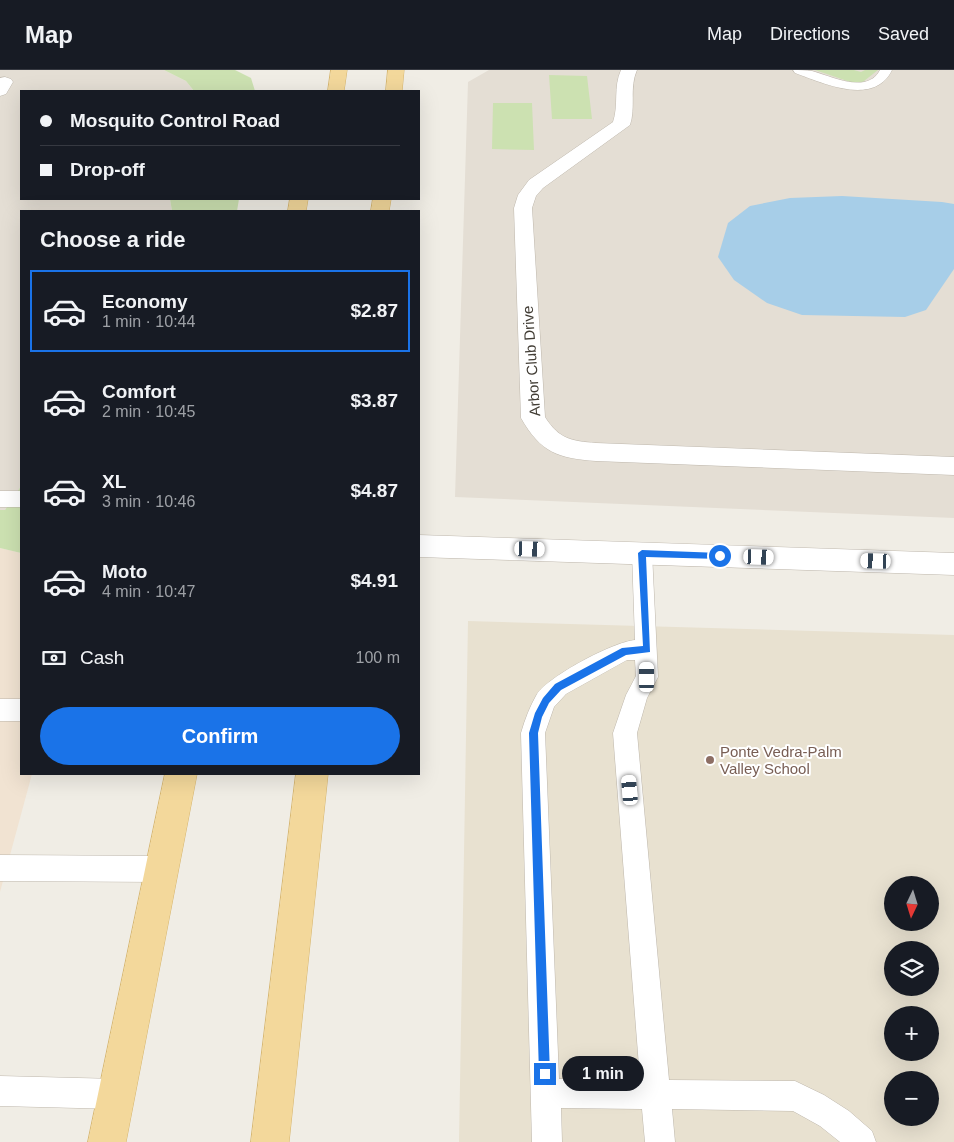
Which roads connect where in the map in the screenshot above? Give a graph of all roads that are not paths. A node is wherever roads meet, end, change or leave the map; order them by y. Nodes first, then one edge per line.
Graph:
1 (338, 70) edge
2 (396, 70) edge
3 (629, 70) edge
4 (800, 70) edge
5 (886, 70) edge
6 (336, 90) edge
7 (394, 90) edge
8 (954, 466) edge
9 (0, 499) edge
10 (20, 499) edge
11 (420, 546) edge
12 (642, 553) junction
13 (954, 564) edge
14 (647, 649) junction
15 (0, 710) edge
16 (20, 710) edge
17 (181, 775) edge
18 (312, 775) edge
19 (0, 868) edge
20 (162, 869) junction
21 (0, 1091) edge
22 (117, 1094) junction
23 (546, 1094) junction
24 (656, 1095) junction
25 (107, 1142) edge
26 (270, 1142) edge
27 (547, 1142) edge
28 (660, 1142) edge
29 (861, 1142) edge

1 - 6 main road
2 - 7 main road
3 - 8 street, Arbor Club Drive
4 - 5 lane
9 - 10 lane
11 - 12 street
12 - 13 street
12 - 14 lane
14 - 23 lane
14 - 24 lane
15 - 16 lane
17 - 20 main road
18 - 26 main road
19 - 20 lane
20 - 22 main road
21 - 22 lane
22 - 25 main road
23 - 24 lane
23 - 27 lane
24 - 28 lane
24 - 29 lane

